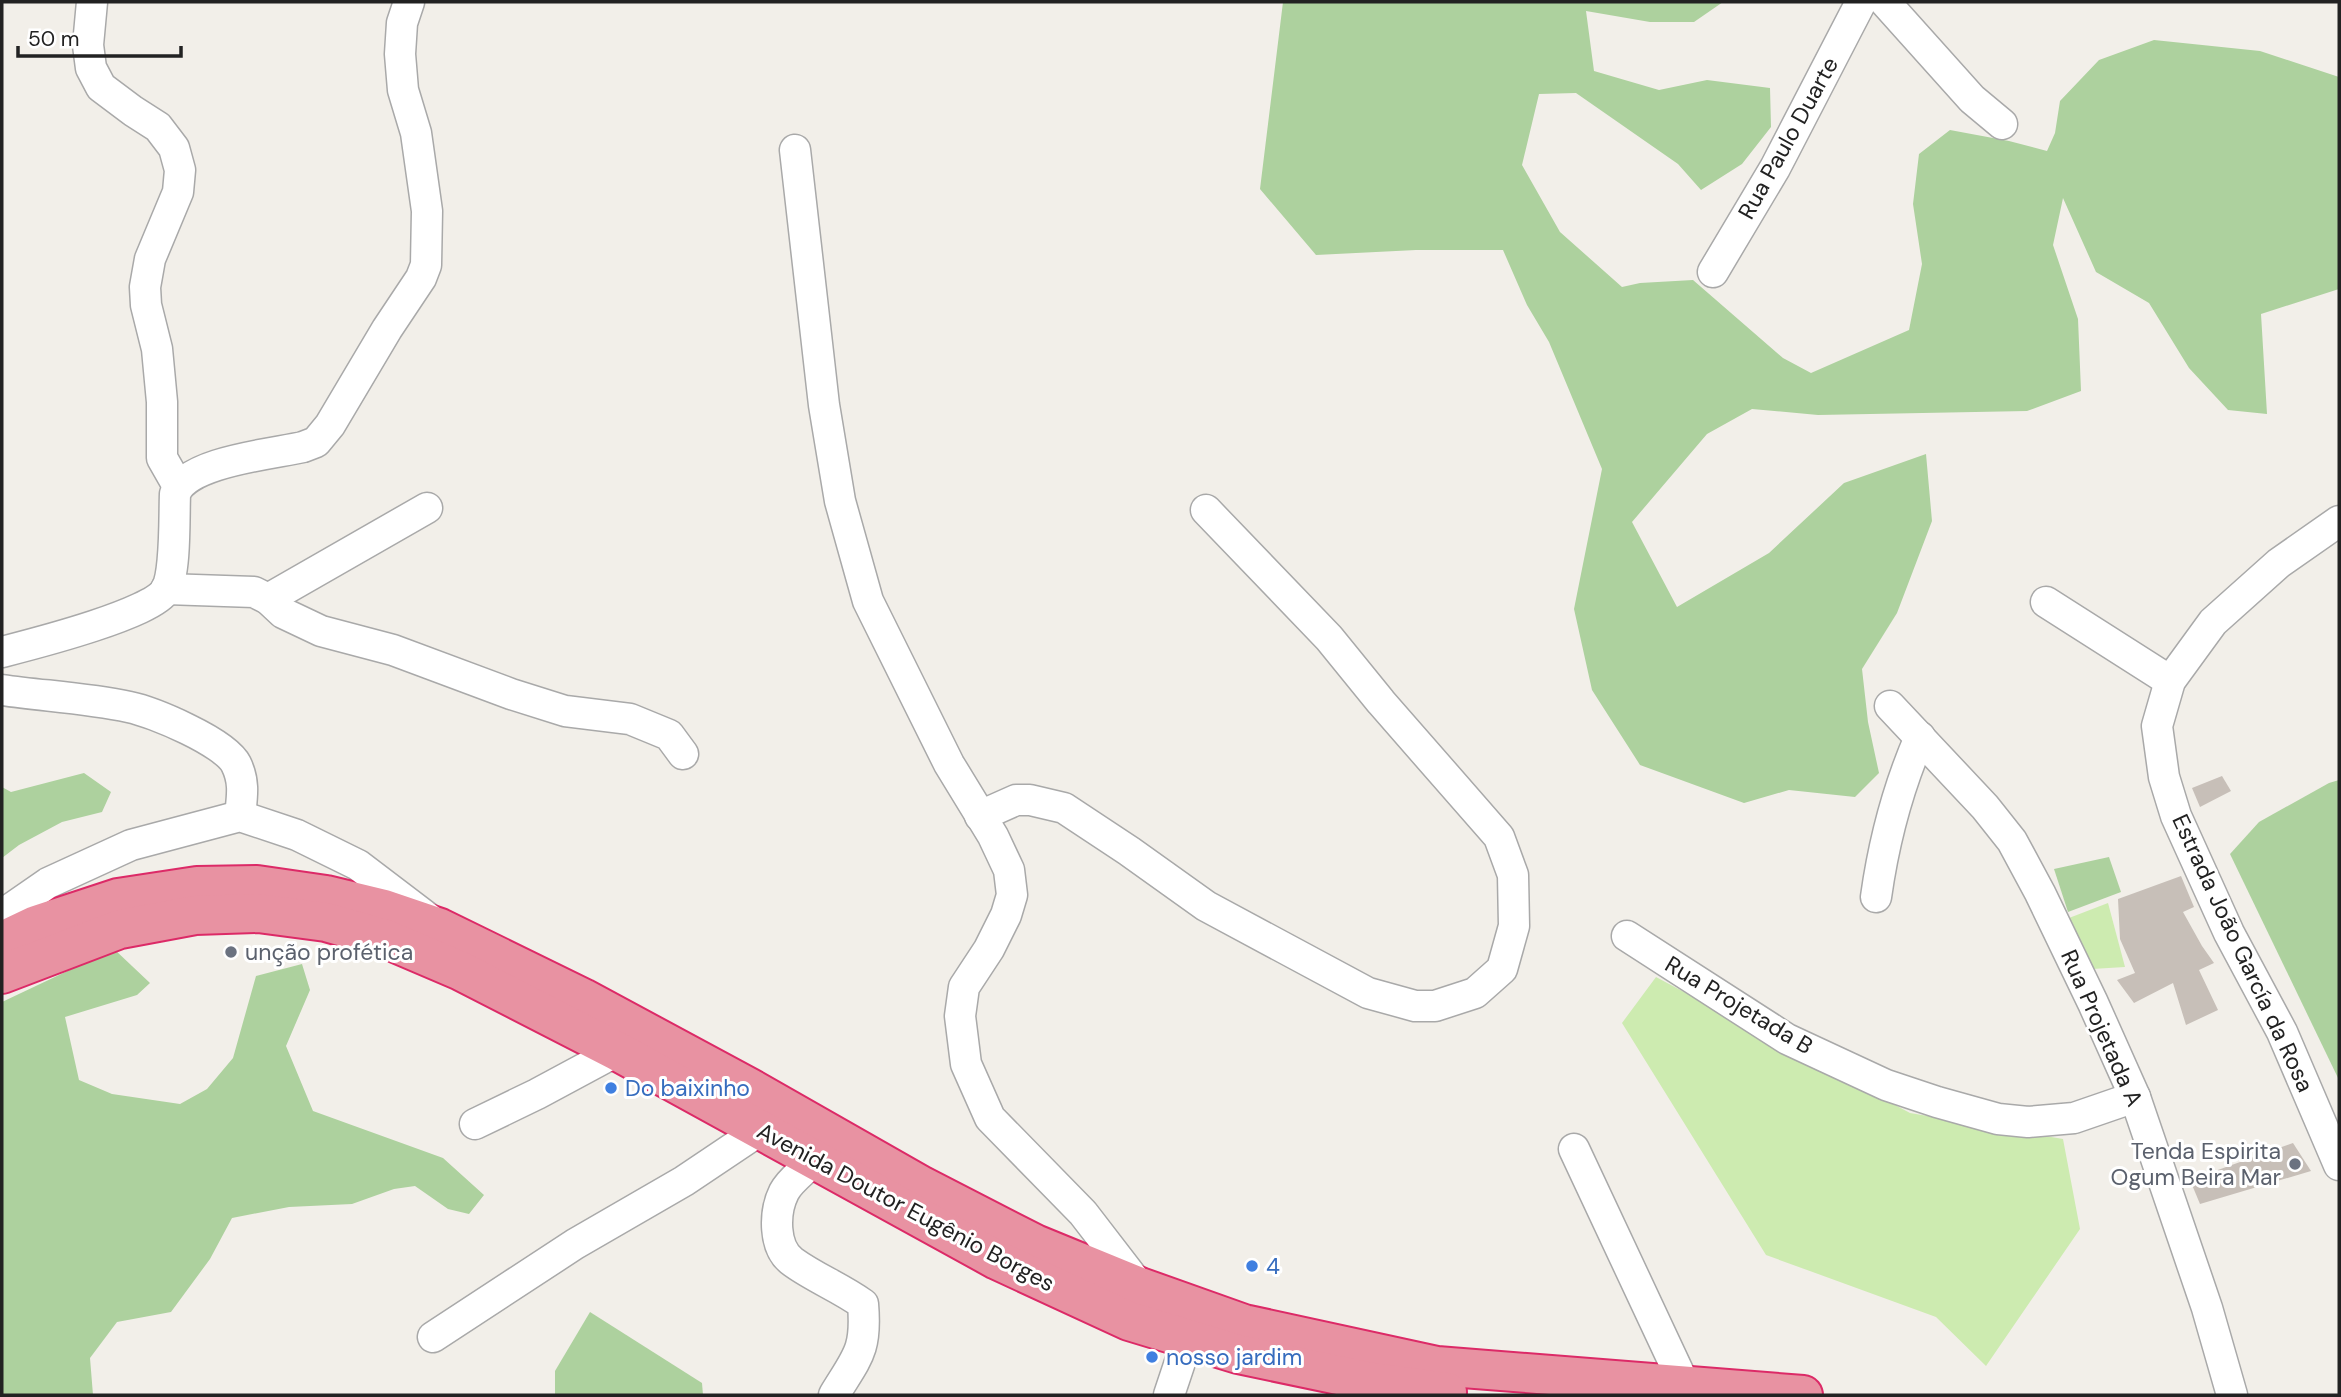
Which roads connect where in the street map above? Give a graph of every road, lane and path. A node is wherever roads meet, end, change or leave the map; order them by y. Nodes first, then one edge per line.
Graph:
1 (92, 2) edge
2 (409, 2) edge
3 (1861, 2) edge
4 (1885, 2) edge
5 (2002, 124) dead end
6 (795, 150) dead end
7 (1713, 272) dead end
8 (178, 486) junction
9 (427, 508) dead end
10 (1206, 510) dead end
11 (2339, 521) edge
12 (166, 589) junction
13 (268, 599) junction
14 (2046, 602) dead end
15 (2, 652) edge
16 (2170, 681) junction
17 (2, 690) edge
18 (1890, 706) dead end
19 (1920, 737) junction
20 (683, 754) dead end
21 (240, 816) junction
22 (980, 816) junction
23 (1876, 897) dead end
24 (2, 915) edge
25 (440, 928) junction
26 (1627, 936) dead end
27 (2, 941) edge
28 (2, 974) edge
29 (617, 1051) junction
30 (2135, 1097) junction
31 (475, 1124) dead end
32 (760, 1130) junction
33 (1574, 1149) dead end
34 (814, 1160) junction
35 (2339, 1165) edge
36 (1140, 1287) junction
37 (433, 1337) dead end
38 (1188, 1338) junction
39 (1685, 1386) junction
40 (1374, 1388) edge
41 (834, 1395) edge
42 (1169, 1395) edge
43 (1474, 1395) edge
44 (1803, 1395) edge
45 (2232, 1395) edge

1 - 8 street
2 - 8 street
3 - 7 street, Rua Paulo Duarte
4 - 5 street
6 - 22 street
8 - 12 street
9 - 13 street
10 - 22 street
11 - 16 street, Estrada João García da Rosa
12 - 13 street
12 - 15 street
13 - 20 street
14 - 16 street
16 - 35 street, Estrada João García da Rosa
17 - 21 street
18 - 19 street, Rua Projetada A
19 - 23 street
19 - 30 street, Rua Projetada A
21 - 24 street
21 - 25 street
22 - 36 street
25 - 27 highway, Avenida Doutor Eugênio Borges
25 - 36 highway, Avenida Doutor Eugênio Borges
26 - 30 street, Rua Projetada B
28 - 29 highway, Avenida Doutor Eugênio Borges
29 - 31 street
29 - 32 highway, Avenida Doutor Eugênio Borges
30 - 45 street, Rua Projetada A
32 - 34 highway, Avenida Doutor Eugênio Borges
32 - 37 street
33 - 39 street
34 - 38 highway, Avenida Doutor Eugênio Borges
34 - 41 street
36 - 39 highway, Avenida Doutor Eugênio Borges
38 - 40 highway, Avenida Doutor Eugênio Borges
38 - 42 street
39 - 44 highway, Avenida Doutor Eugênio Borges
40 - 43 highway, Avenida Doutor Eugênio Borges

